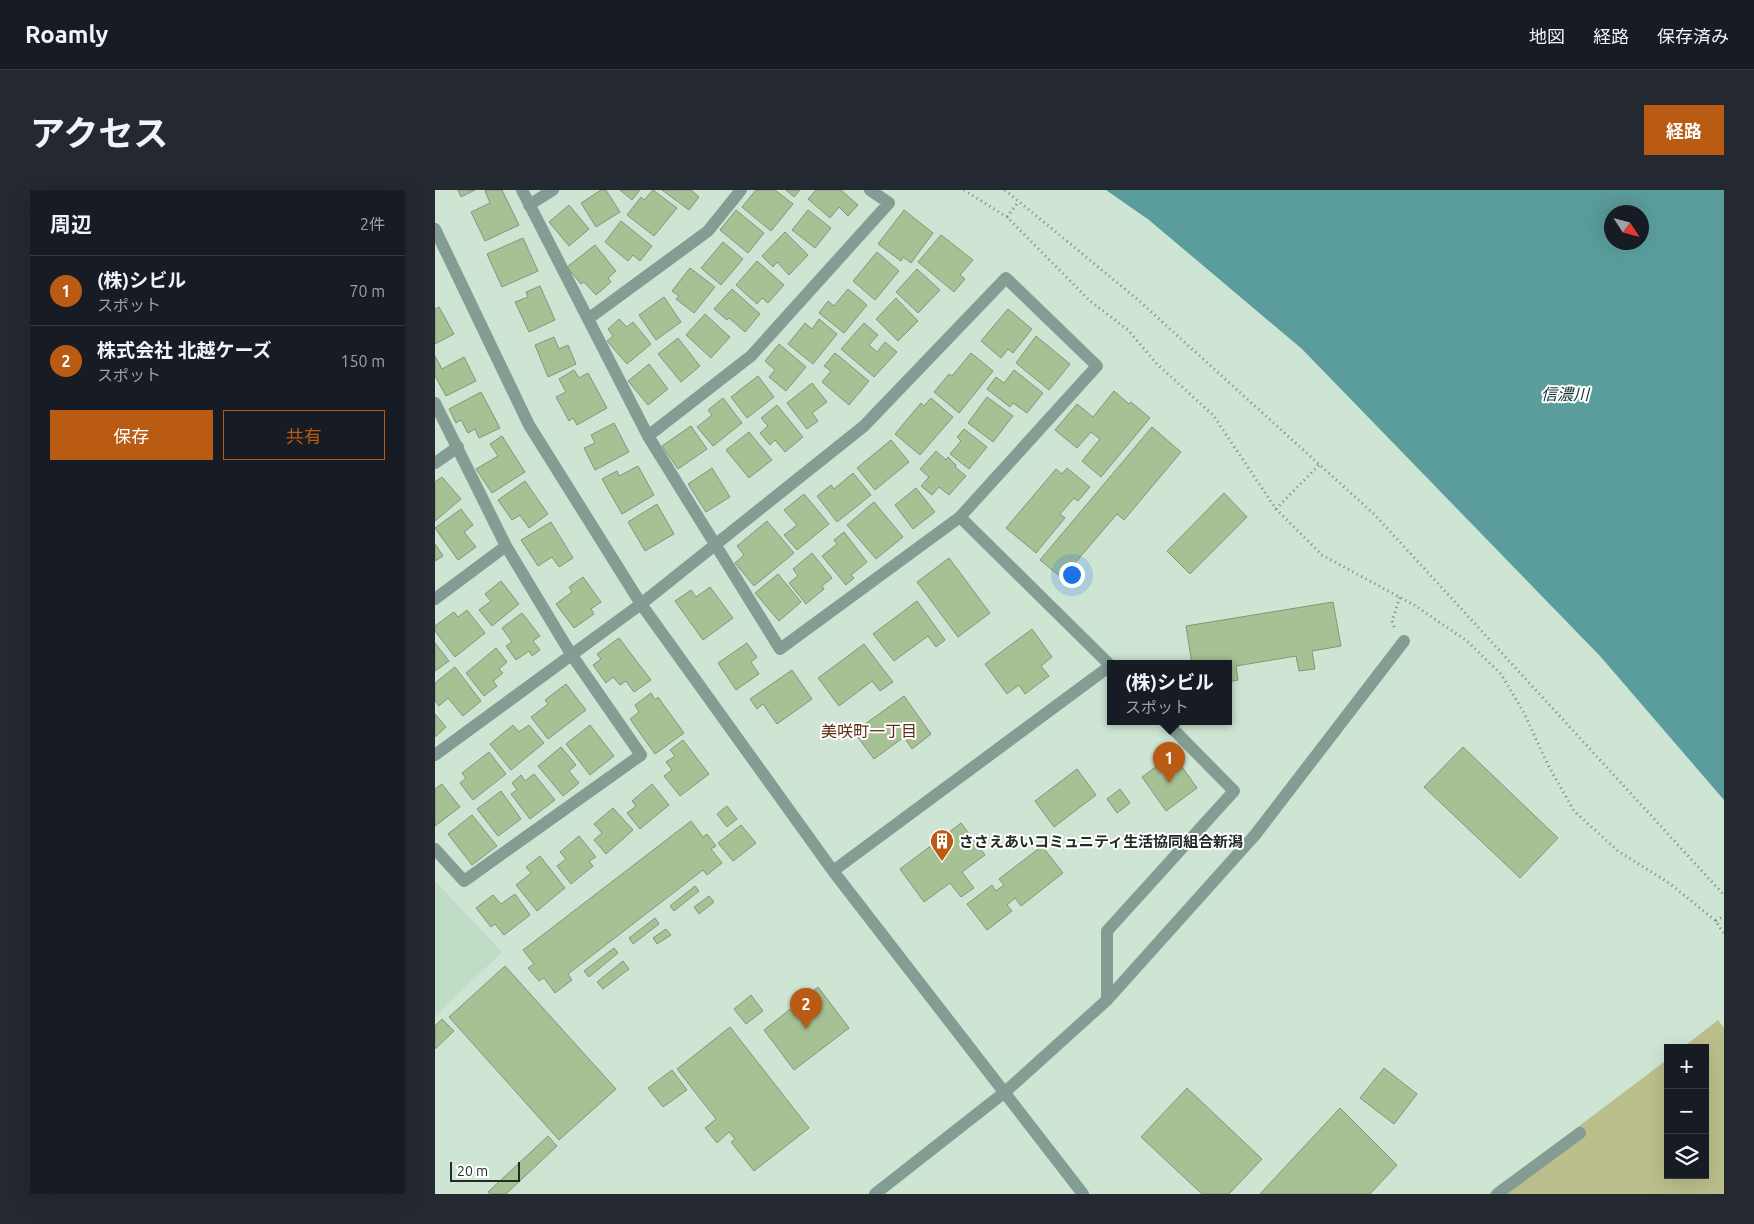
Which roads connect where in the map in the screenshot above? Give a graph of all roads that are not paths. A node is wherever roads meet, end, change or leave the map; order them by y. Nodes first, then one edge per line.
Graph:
1 (522, 190) edge
2 (553, 190) edge
3 (741, 190) edge
4 (870, 190) edge
5 (529, 205) junction
6 (435, 228) edge
7 (588, 319) junction
8 (435, 403) edge
9 (648, 436) junction
10 (458, 447) junction
11 (435, 463) edge
12 (960, 517) junction
13 (716, 545) junction
14 (506, 546) junction
15 (435, 599) edge
16 (641, 604) junction
17 (1404, 641) road end
18 (571, 654) junction
19 (1107, 662) edge
20 (1107, 667) edge
21 (1169, 725) edge
22 (435, 755) edge
23 (435, 849) edge
24 (833, 871) junction
25 (1107, 1000) junction
26 (1005, 1092) junction
27 (1580, 1133) dead end
28 (875, 1194) edge
29 (1083, 1194) edge
30 (1497, 1194) edge

1 - 5 street
2 - 5 street
3 - 7 street
4 - 9 street
5 - 7 street
6 - 16 street
7 - 9 street
8 - 10 street
9 - 13 street
10 - 11 street
10 - 14 street
12 - 13 street
12 - 13 street
12 - 19 street
13 - 16 street
14 - 15 street
14 - 18 street
16 - 18 street
16 - 24 street
17 - 25 street
18 - 22 street
18 - 23 street
20 - 24 street
21 - 25 street
24 - 26 street
25 - 26 street
26 - 28 street
26 - 29 street
27 - 30 street

